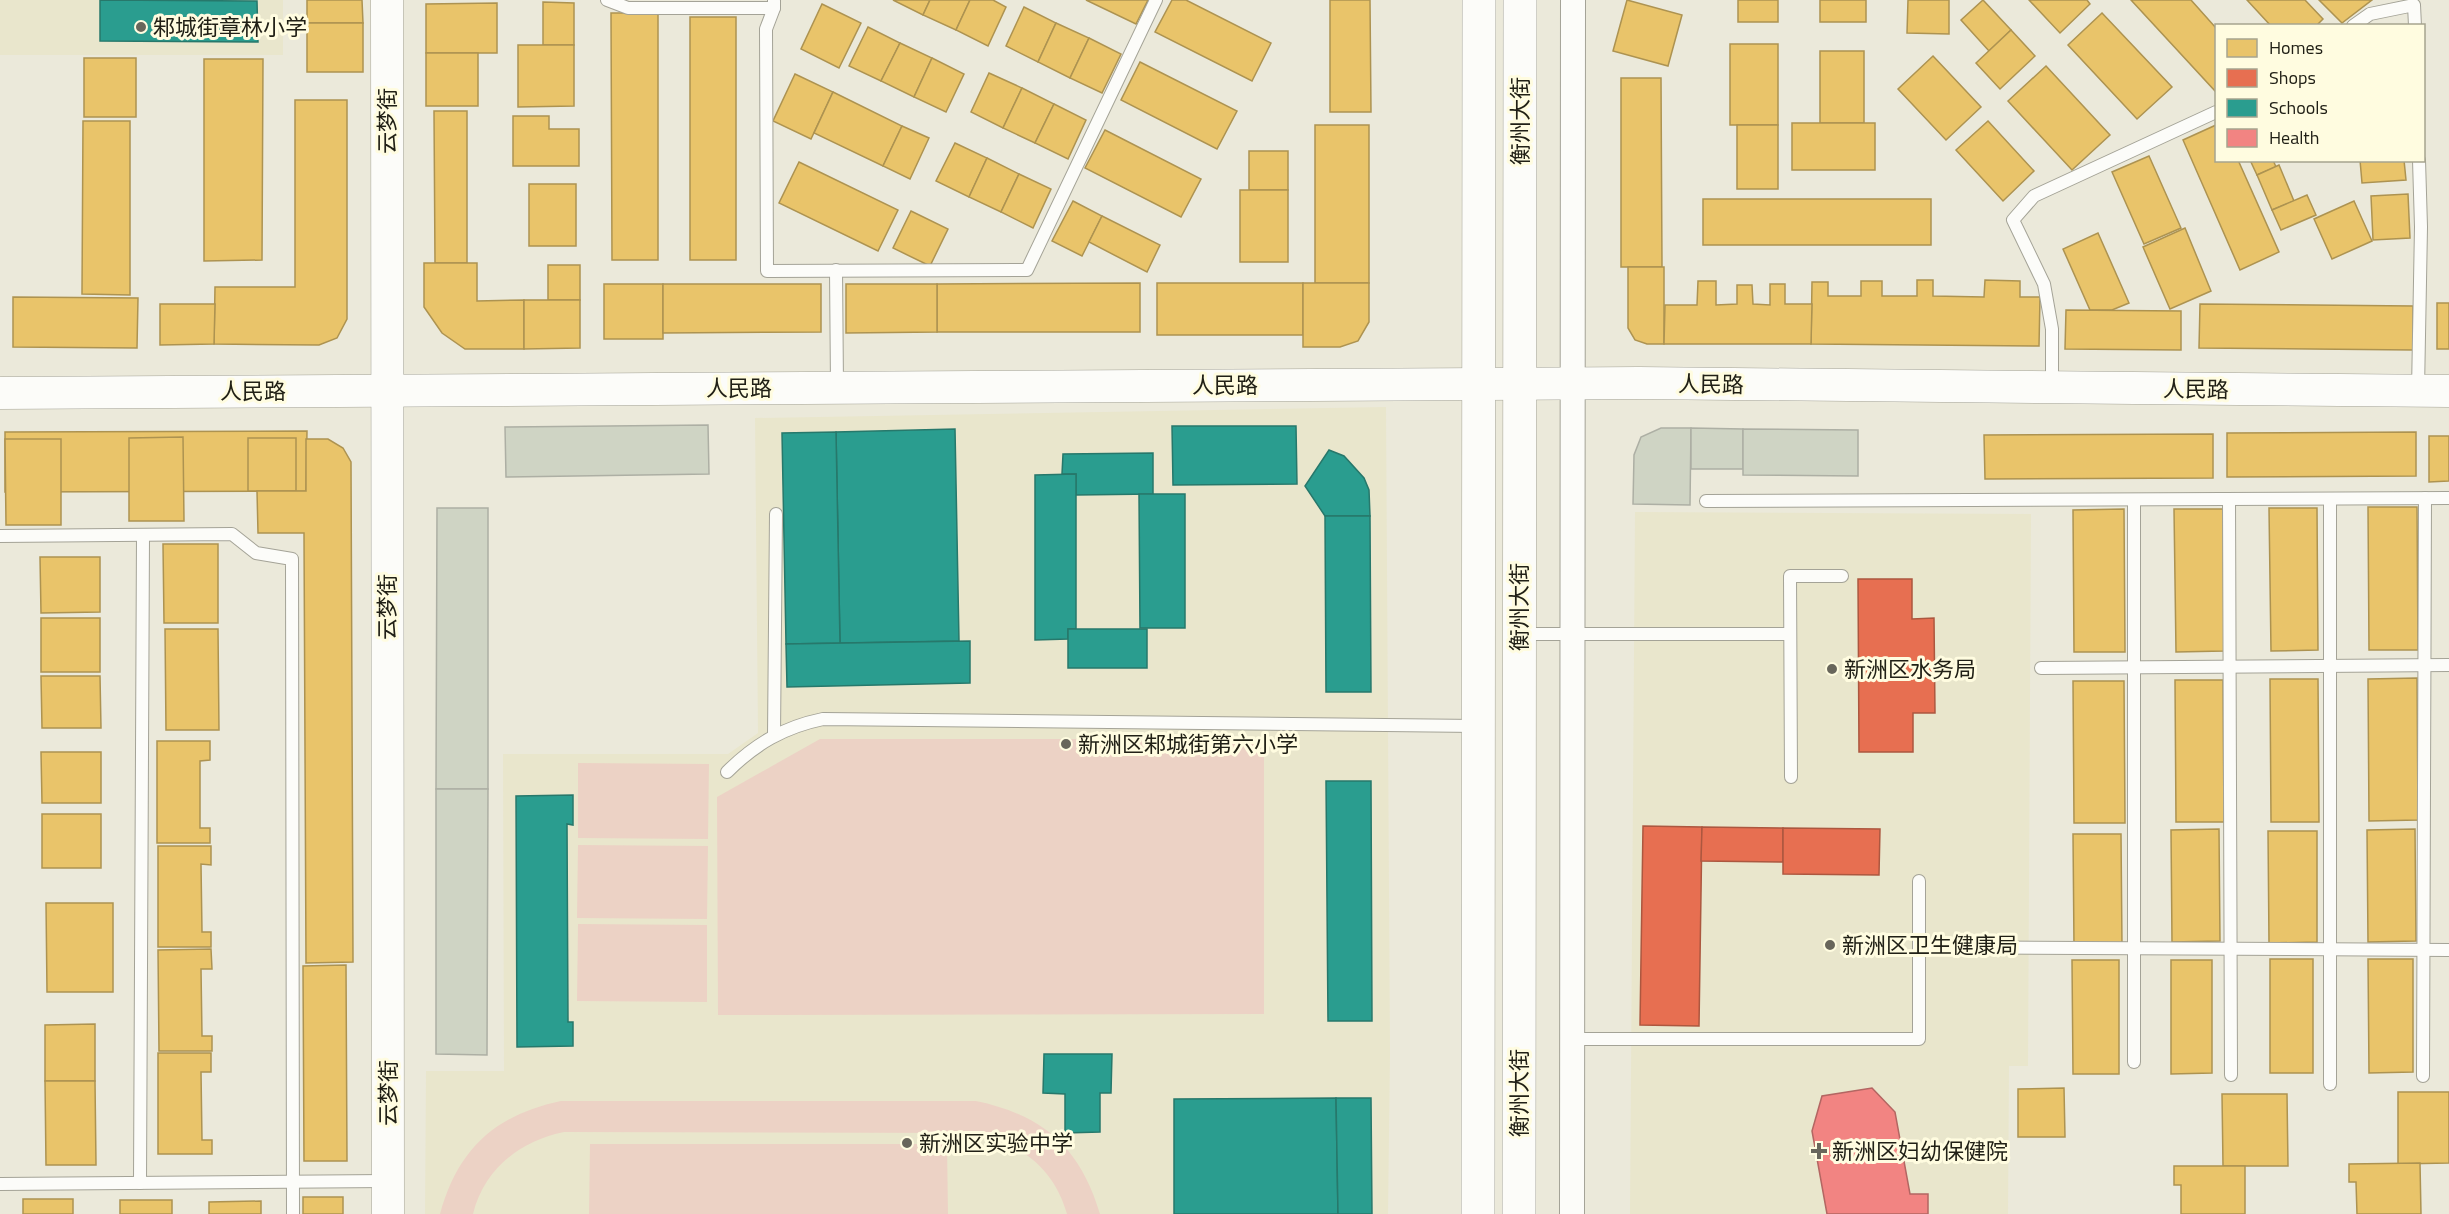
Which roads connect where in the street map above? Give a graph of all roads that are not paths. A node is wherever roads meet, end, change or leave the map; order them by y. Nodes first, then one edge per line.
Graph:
1 (387, 0) edge
2 (607, 0) edge
3 (1156, 0) edge
4 (1479, 0) edge
5 (1520, 0) edge
6 (1573, 0) edge
7 (774, 4) edge
8 (2356, 24) edge
9 (2415, 24) edge
10 (2215, 113) edge
11 (2419, 162) edge
12 (836, 270) junction
13 (1572, 383) junction
14 (1479, 384) junction
15 (1520, 384) junction
16 (2052, 387) junction
17 (837, 388) junction
18 (387, 390) junction
19 (2418, 391) junction
20 (2449, 392) edge
21 (0, 393) edge
22 (2425, 498) junction
23 (2449, 498) edge
24 (2229, 499) junction
25 (2330, 499) junction
26 (2134, 500) junction
27 (1706, 501) dead end
28 (776, 514) dead end
29 (143, 534) junction
30 (0, 536) edge
31 (1842, 576) dead end
32 (1519, 634) junction
33 (1572, 634) junction
34 (1790, 634) junction
35 (2449, 665) edge
36 (2330, 666) junction
37 (2425, 666) junction
38 (2134, 667) junction
39 (2230, 667) junction
40 (2040, 668) dead end
41 (1479, 726) junction
42 (774, 735) junction
43 (727, 772) dead end
44 (1791, 777) dead end
45 (1919, 881) dead end
46 (1920, 947) junction
47 (2134, 948) junction
48 (2231, 949) junction
49 (2330, 949) junction
50 (2424, 950) junction
51 (2449, 950) edge
52 (1572, 1039) junction
53 (2134, 1062) dead end
54 (2231, 1075) dead end
55 (2423, 1076) dead end
56 (2330, 1084) dead end
57 (388, 1181) junction
58 (293, 1182) junction
59 (140, 1183) junction
60 (0, 1184) edge
61 (293, 1214) edge
62 (388, 1214) edge
63 (1478, 1214) edge
64 (1519, 1214) edge
65 (1572, 1214) edge

1 - 18 street, 云梦街
2 - 7 lane
3 - 12 lane
4 - 14 main road, 衡州大街
5 - 15 main road, 衡州大街
6 - 13 street
7 - 12 lane
8 - 9 lane
10 - 16 lane
11 - 19 lane
12 - 17 lane
13 - 15 street, 人民路
13 - 16 street, 人民路
13 - 33 street
14 - 15 street, 人民路
14 - 17 street, 人民路
14 - 41 main road, 衡州大街
15 - 32 main road, 衡州大街
16 - 19 street, 人民路
17 - 18 street, 人民路
18 - 21 street, 人民路
18 - 57 street, 云梦街
19 - 20 street, 人民路
22 - 23 lane
22 - 25 lane
22 - 37 lane
24 - 25 lane
24 - 26 lane
24 - 39 lane
25 - 36 lane
26 - 27 lane
26 - 38 lane
28 - 42 lane
29 - 30 lane
29 - 58 lane
29 - 59 lane
31 - 34 lane
32 - 33 lane
32 - 64 main road, 衡州大街
33 - 34 lane
33 - 52 street
34 - 44 lane
35 - 37 lane
36 - 37 lane
36 - 39 lane
36 - 49 lane
37 - 50 lane
38 - 39 lane
38 - 40 lane
38 - 47 lane
39 - 48 lane
41 - 42 lane
41 - 63 main road, 衡州大街
42 - 43 lane
45 - 46 lane
46 - 47 lane
46 - 52 lane
47 - 48 lane
47 - 53 lane
48 - 49 lane
48 - 54 lane
49 - 50 lane
49 - 56 lane
50 - 51 lane
50 - 55 lane
52 - 65 street
57 - 58 lane
57 - 62 street, 云梦街
58 - 59 lane
58 - 61 lane
59 - 60 lane

